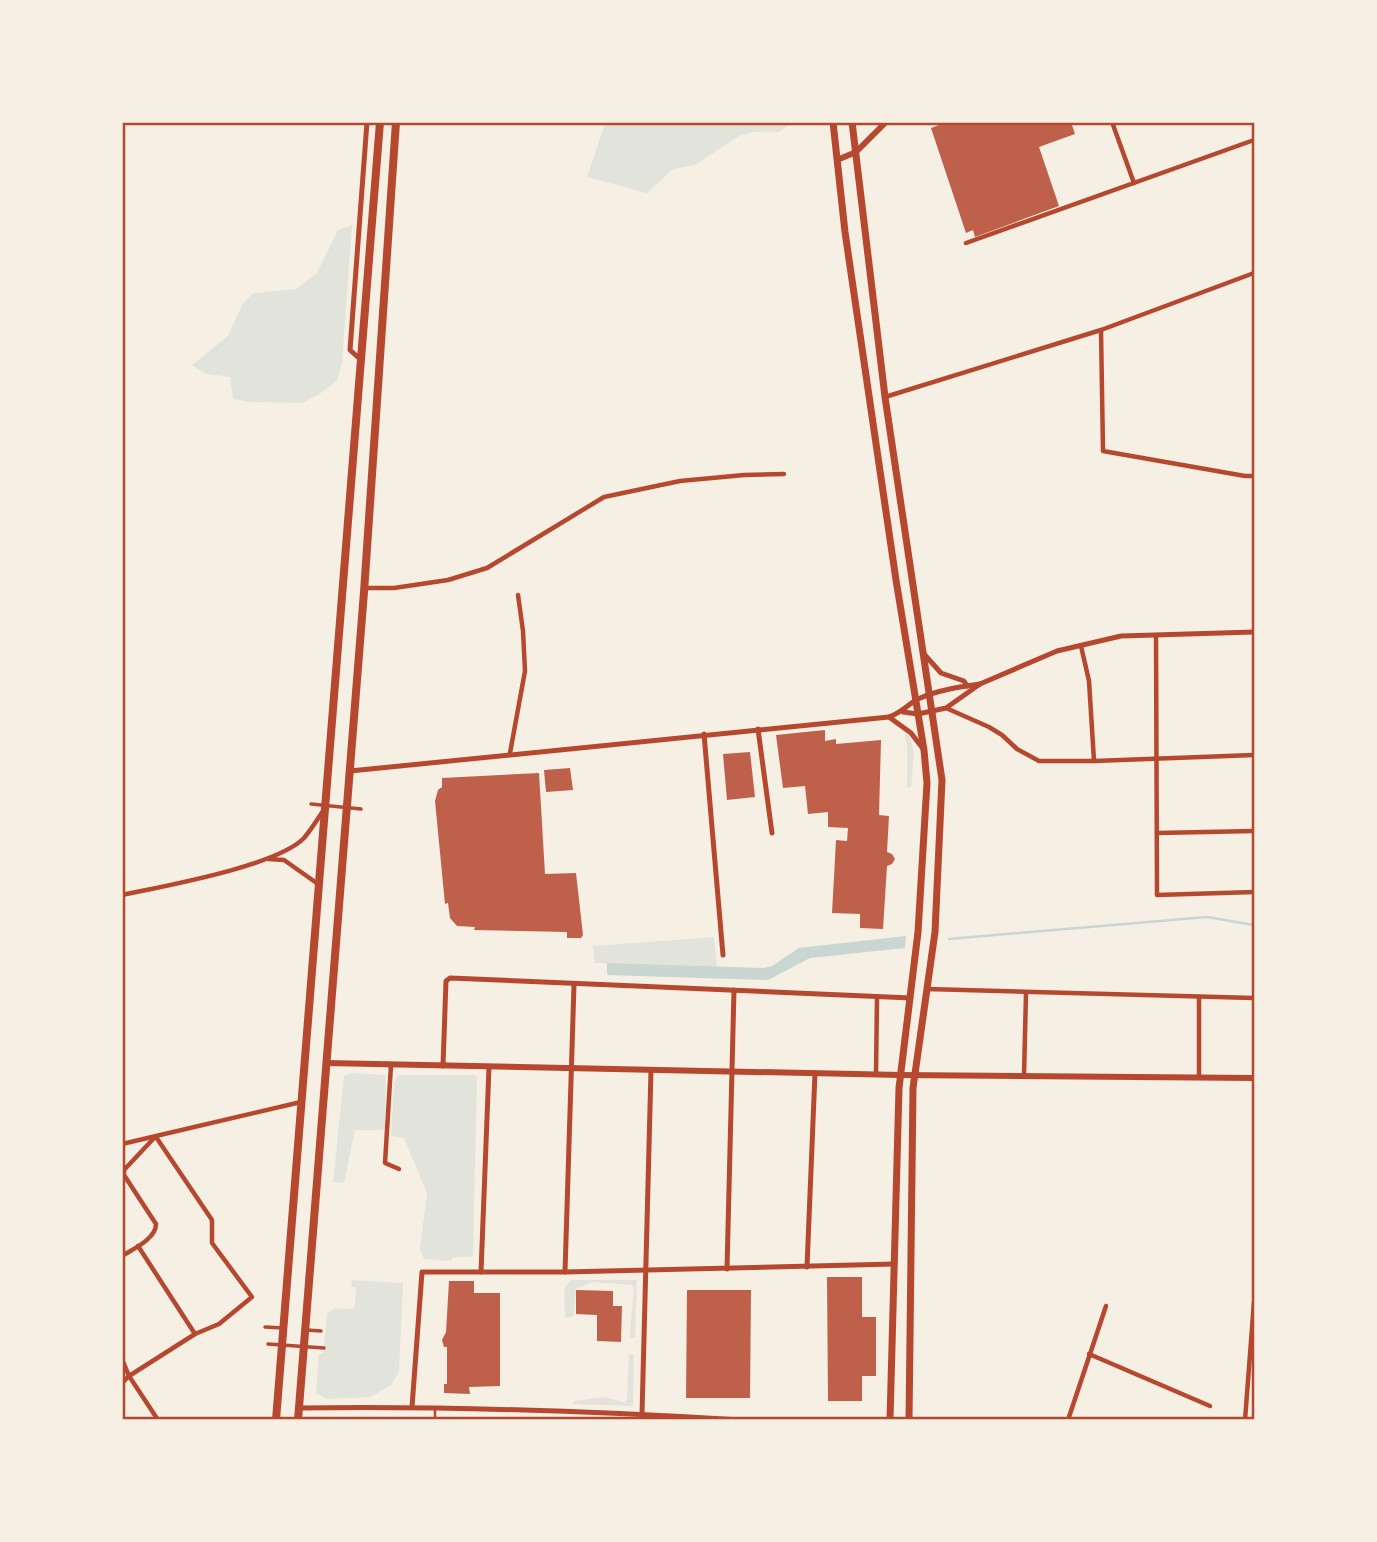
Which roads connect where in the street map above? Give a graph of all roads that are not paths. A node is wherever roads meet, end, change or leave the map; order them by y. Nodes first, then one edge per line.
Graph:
1 (367, 122) edge
2 (380, 122) edge
3 (396, 122) edge
4 (833, 122) edge
5 (852, 122) edge
6 (886, 122) edge
7 (1112, 122) edge
8 (1255, 140) edge
9 (856, 152) junction
10 (837, 160) junction
11 (1133, 183) junction
12 (966, 243) dead end
13 (1255, 273) edge
14 (1101, 331) junction
15 (361, 360) junction
16 (885, 397) junction
17 (784, 474) dead end
18 (1255, 476) edge
19 (365, 588) junction
20 (518, 595) dead end
21 (1255, 632) edge
22 (1156, 635) junction
23 (1081, 646) junction
24 (924, 654) junction
25 (980, 684) junction
26 (967, 686) junction
27 (930, 695) junction
28 (916, 700) junction
29 (946, 708) junction
30 (933, 711) junction
31 (902, 712) junction
32 (918, 714) junction
33 (889, 717) junction
34 (758, 729) junction
35 (704, 734) junction
36 (924, 750) junction
37 (510, 753) junction
38 (1255, 755) edge
39 (1156, 757) junction
40 (1094, 761) junction
41 (349, 771) junction
42 (311, 804) dead end
43 (326, 808) junction
44 (361, 809) dead end
45 (1255, 831) edge
46 (772, 833) dead end
47 (1157, 833) junction
48 (267, 859) junction
49 (319, 885) junction
50 (1255, 892) edge
51 (122, 895) edge
52 (723, 954) dead end
53 (574, 985) junction
54 (927, 989) junction
55 (734, 990) junction
56 (1026, 993) junction
57 (877, 997) junction
58 (1199, 997) junction
59 (911, 998) junction
60 (1255, 998) edge
61 (326, 1063) junction
62 (391, 1065) junction
63 (443, 1066) junction
64 (489, 1067) junction
65 (572, 1069) junction
66 (651, 1070) junction
67 (732, 1072) junction
68 (814, 1073) junction
69 (876, 1075) junction
70 (901, 1075) junction
71 (915, 1075) junction
72 (1024, 1076) junction
73 (1199, 1076) junction
74 (1255, 1078) edge
75 (302, 1102) junction
76 (156, 1137) junction
77 (122, 1144) edge
78 (399, 1169) dead end
79 (138, 1246) junction
80 (122, 1256) edge
81 (894, 1265) junction
82 (807, 1267) junction
83 (727, 1269) junction
84 (645, 1271) junction
85 (481, 1272) junction
86 (565, 1272) junction
87 (1255, 1303) edge
88 (1106, 1307) dead end
89 (265, 1327) dead end
90 (283, 1328) junction
91 (305, 1329) junction
92 (321, 1331) dead end
93 (195, 1334) junction
94 (268, 1344) dead end
95 (324, 1348) dead end
96 (1089, 1354) junction
97 (122, 1359) edge
98 (129, 1376) junction
99 (122, 1383) edge
100 (1210, 1406) dead end
101 (412, 1407) junction
102 (435, 1407) junction
103 (299, 1408) junction
104 (642, 1414) junction
105 (577, 1416) edge
106 (158, 1419) edge
107 (276, 1419) edge
108 (298, 1419) edge
109 (435, 1419) edge
110 (741, 1419) edge
111 (890, 1419) edge
112 (909, 1419) edge
113 (1068, 1419) edge
114 (1245, 1419) edge

1 - 15 street
2 - 15 highway
3 - 19 highway
4 - 10 main road
5 - 9 main road
6 - 9 main road
7 - 11 street
8 - 11 street
9 - 10 main road
9 - 16 main road
10 - 28 main road
11 - 12 street
13 - 14 street
14 - 16 street
14 - 18 street
15 - 43 highway
16 - 24 main road
17 - 19 street
19 - 41 highway
20 - 37 street
21 - 22 street
22 - 23 street
22 - 39 street
23 - 25 street
23 - 40 street
24 - 26 street
24 - 27 main road
25 - 26 street
25 - 29 street
26 - 27 street
27 - 28 street
27 - 30 main road
28 - 31 street
28 - 32 main road
29 - 30 street
29 - 40 street
30 - 32 street
30 - 54 main road
31 - 32 street
31 - 33 street
32 - 36 main road
33 - 34 street
33 - 36 street
34 - 35 street
34 - 46 street
35 - 37 street
35 - 52 street
36 - 59 main road
37 - 41 street
38 - 39 street
39 - 40 street
39 - 47 street
41 - 61 highway
42 - 44 street
43 - 48 street
43 - 49 highway
45 - 47 street
47 - 50 street
48 - 49 street
48 - 51 street
49 - 75 highway
53 - 55 street
53 - 63 street
53 - 65 street
54 - 56 street
54 - 71 main road
55 - 57 street
55 - 67 street
56 - 58 street
56 - 72 street
57 - 59 street
57 - 69 street
58 - 60 street
58 - 73 street
59 - 70 main road
61 - 62 main road
61 - 91 highway
62 - 63 main road
62 - 78 street
63 - 64 main road
64 - 65 main road
64 - 85 street
65 - 66 main road
65 - 86 street
66 - 67 main road
66 - 84 street
67 - 68 main road
67 - 83 street
68 - 69 main road
68 - 82 street
69 - 70 main road
70 - 71 main road
70 - 81 main road
71 - 72 main road
71 - 112 main road
72 - 73 main road
73 - 74 main road
75 - 76 street
75 - 90 highway
76 - 77 street
76 - 79 street
76 - 93 street
79 - 80 street
79 - 93 street
81 - 82 street
81 - 111 main road
82 - 83 street
83 - 84 street
84 - 86 street
84 - 104 street
85 - 86 street
85 - 101 street
87 - 114 street
88 - 96 street
89 - 90 street
90 - 107 highway
91 - 92 street
91 - 103 highway
93 - 98 street
94 - 95 street
96 - 100 street
96 - 113 street
97 - 98 street
98 - 99 street
98 - 106 street
101 - 102 street
101 - 103 street
102 - 105 street
102 - 109 lane
103 - 108 highway
104 - 105 street
104 - 110 street

